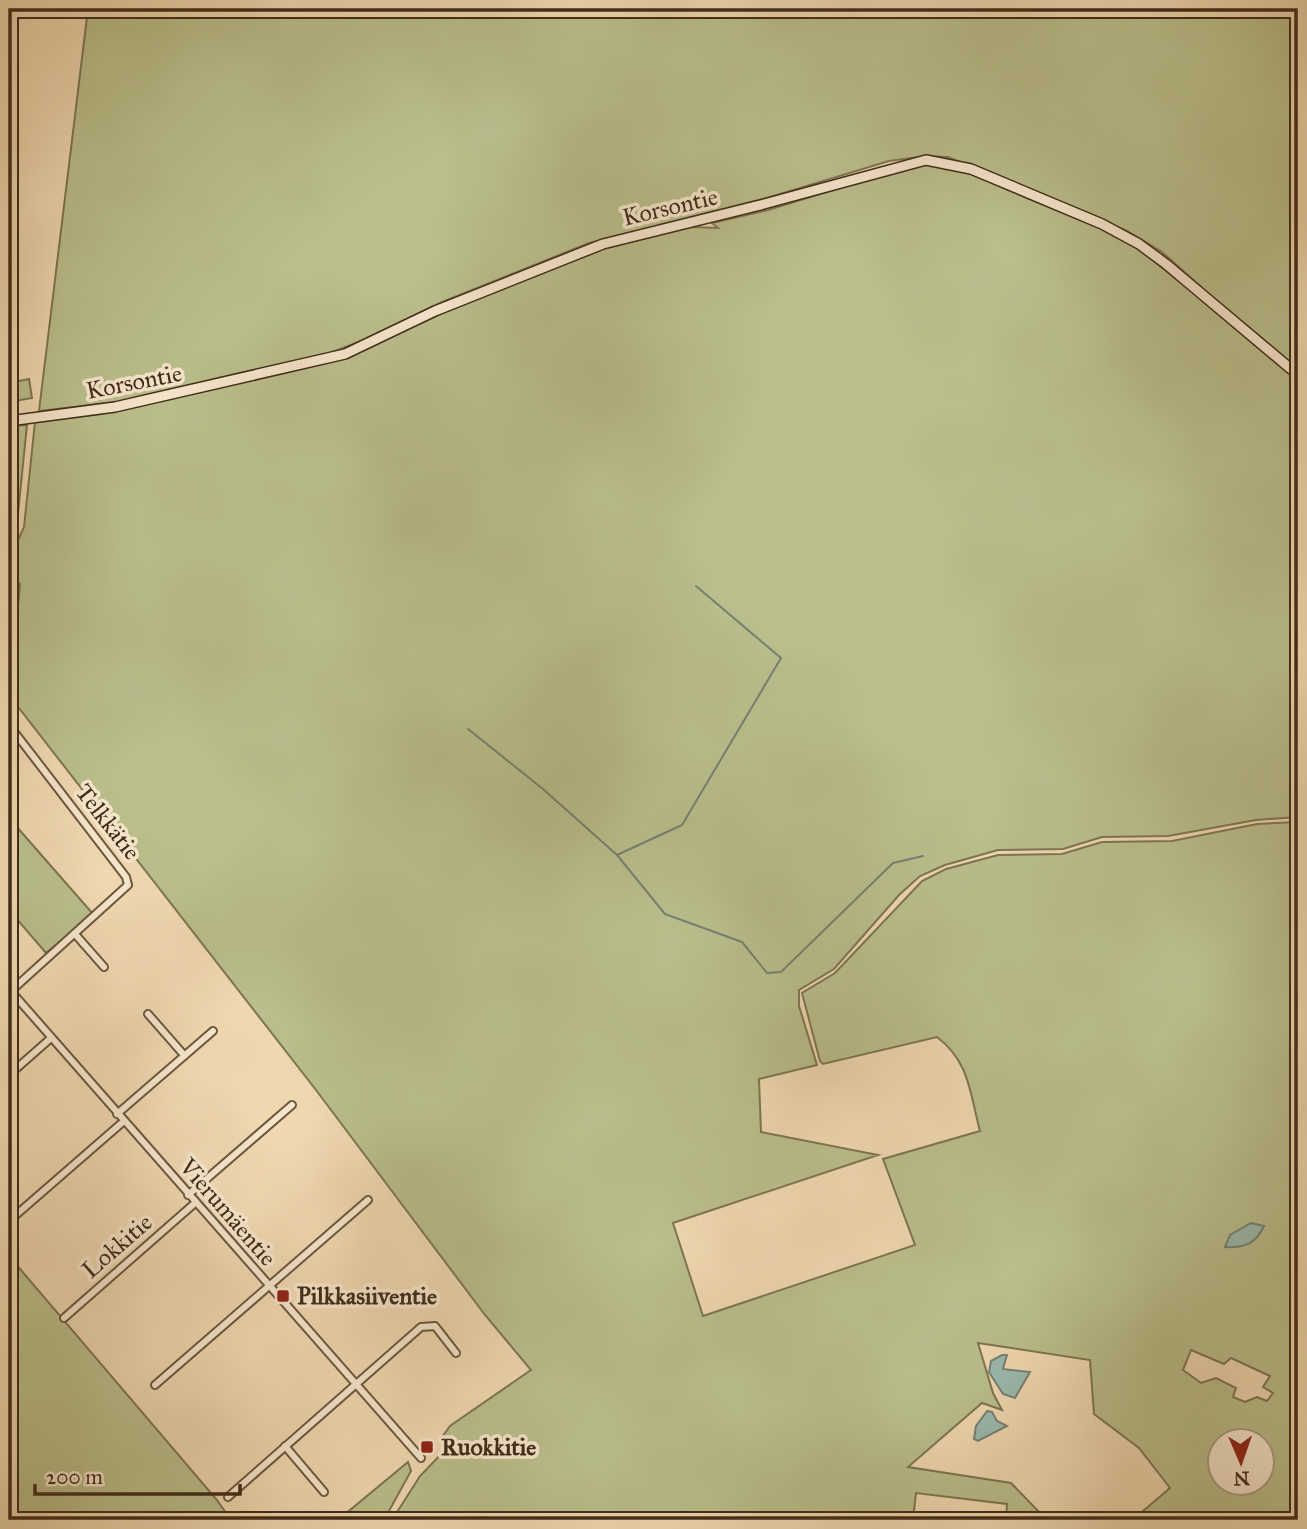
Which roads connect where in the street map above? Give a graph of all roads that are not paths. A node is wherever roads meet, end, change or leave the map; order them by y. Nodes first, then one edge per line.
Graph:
1 (1298, 376) edge
2 (9, 421) edge
3 (9, 725) edge
4 (75, 934) junction
5 (104, 967) dead end
6 (10, 990) edge
7 (148, 1013) dead end
8 (213, 1031) dead end
9 (51, 1038) junction
10 (184, 1055) junction
11 (9, 1075) edge
12 (292, 1105) dead end
13 (117, 1114) junction
14 (124, 1121) junction
15 (188, 1195) junction
16 (368, 1200) dead end
17 (195, 1203) junction
18 (9, 1220) edge
19 (268, 1286) junction
20 (64, 1318) dead end
21 (456, 1353) dead end
22 (354, 1384) junction
23 (155, 1385) dead end
24 (285, 1446) junction
25 (421, 1458) dead end
26 (324, 1492) dead end
27 (228, 1497) dead end

1 - 2 main road, Korsontie
3 - 4 street, Telkkätie
4 - 5 street
4 - 6 street, Telkkätie
6 - 9 street, Vierumäentie
7 - 10 street
8 - 10 street
9 - 11 street
9 - 13 street, Vierumäentie
10 - 13 street
12 - 15 street
13 - 14 street, Vierumäentie
14 - 15 street, Vierumäentie
14 - 18 street
15 - 17 street, Vierumäentie
16 - 19 street
17 - 19 street, Vierumäentie
17 - 20 street, Lokkitie
19 - 22 street, Vierumäentie
19 - 23 street
21 - 22 street
22 - 24 street
22 - 25 street, Vierumäentie
24 - 26 street
24 - 27 street

